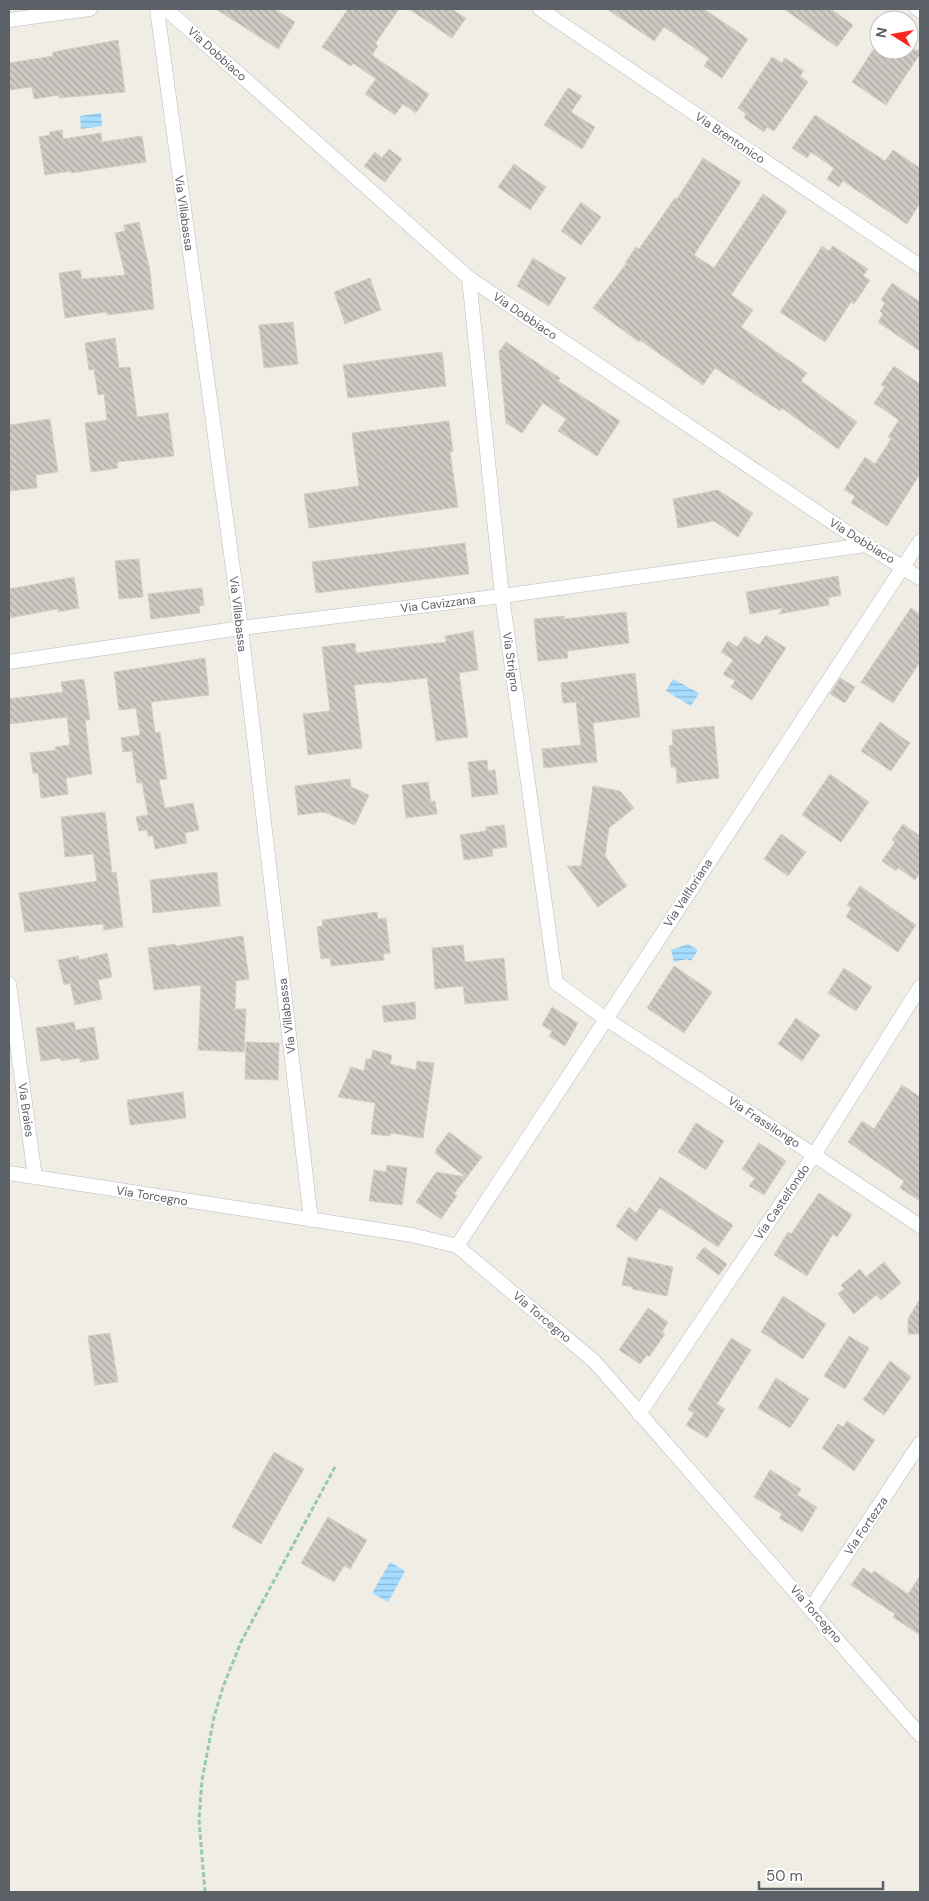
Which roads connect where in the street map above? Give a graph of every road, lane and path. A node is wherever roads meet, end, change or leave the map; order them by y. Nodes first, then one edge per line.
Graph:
1 (90, 9) edge
2 (157, 9) edge
3 (166, 9) edge
4 (540, 9) edge
5 (917, 9) edge
6 (920, 11) edge
7 (9, 20) edge
8 (920, 266) edge
9 (469, 278) junction
10 (920, 541) edge
11 (866, 545) junction
12 (903, 567) junction
13 (920, 578) edge
14 (502, 596) junction
15 (241, 628) junction
16 (9, 662) edge
17 (9, 984) edge
18 (920, 987) edge
19 (606, 1019) junction
20 (814, 1155) junction
21 (9, 1173) edge
22 (35, 1177) junction
23 (311, 1220) junction
24 (920, 1226) edge
25 (457, 1246) junction
26 (639, 1414) junction
27 (920, 1443) edge
28 (336, 1465) dead end
29 (811, 1608) junction
30 (920, 1736) edge
31 (206, 1892) edge

1 - 7 street
2 - 15 street, Via Villabassa
3 - 9 street, Via Dobbiaco
4 - 8 street, Via Brentonico
5 - 6 street
9 - 11 street, Via Dobbiaco
9 - 14 street, Via Strigno
10 - 12 street, Via Valfloriana
11 - 12 street, Via Dobbiaco
11 - 14 street, Via Cavizzana
12 - 13 street, Via Dobbiaco
12 - 19 street, Via Valfloriana
14 - 15 street, Via Cavizzana
14 - 19 street, Via Strigno
15 - 16 street, Via Cavizzana
15 - 23 street, Via Villabassa
17 - 22 street, Via Braies
18 - 20 street, Via Castelfondo
19 - 20 street, Via Frassilongo
19 - 25 street, Via Valfloriana
20 - 24 street, Via Frassilongo
20 - 26 street, Via Castelfondo
21 - 22 street, Via Torcegno
22 - 23 street, Via Torcegno
23 - 25 street, Via Torcegno
25 - 26 street, Via Torcegno
26 - 29 street, Via Torcegno
27 - 29 street, Via Fortezza
28 - 31 path
29 - 30 street, Via Torcegno

